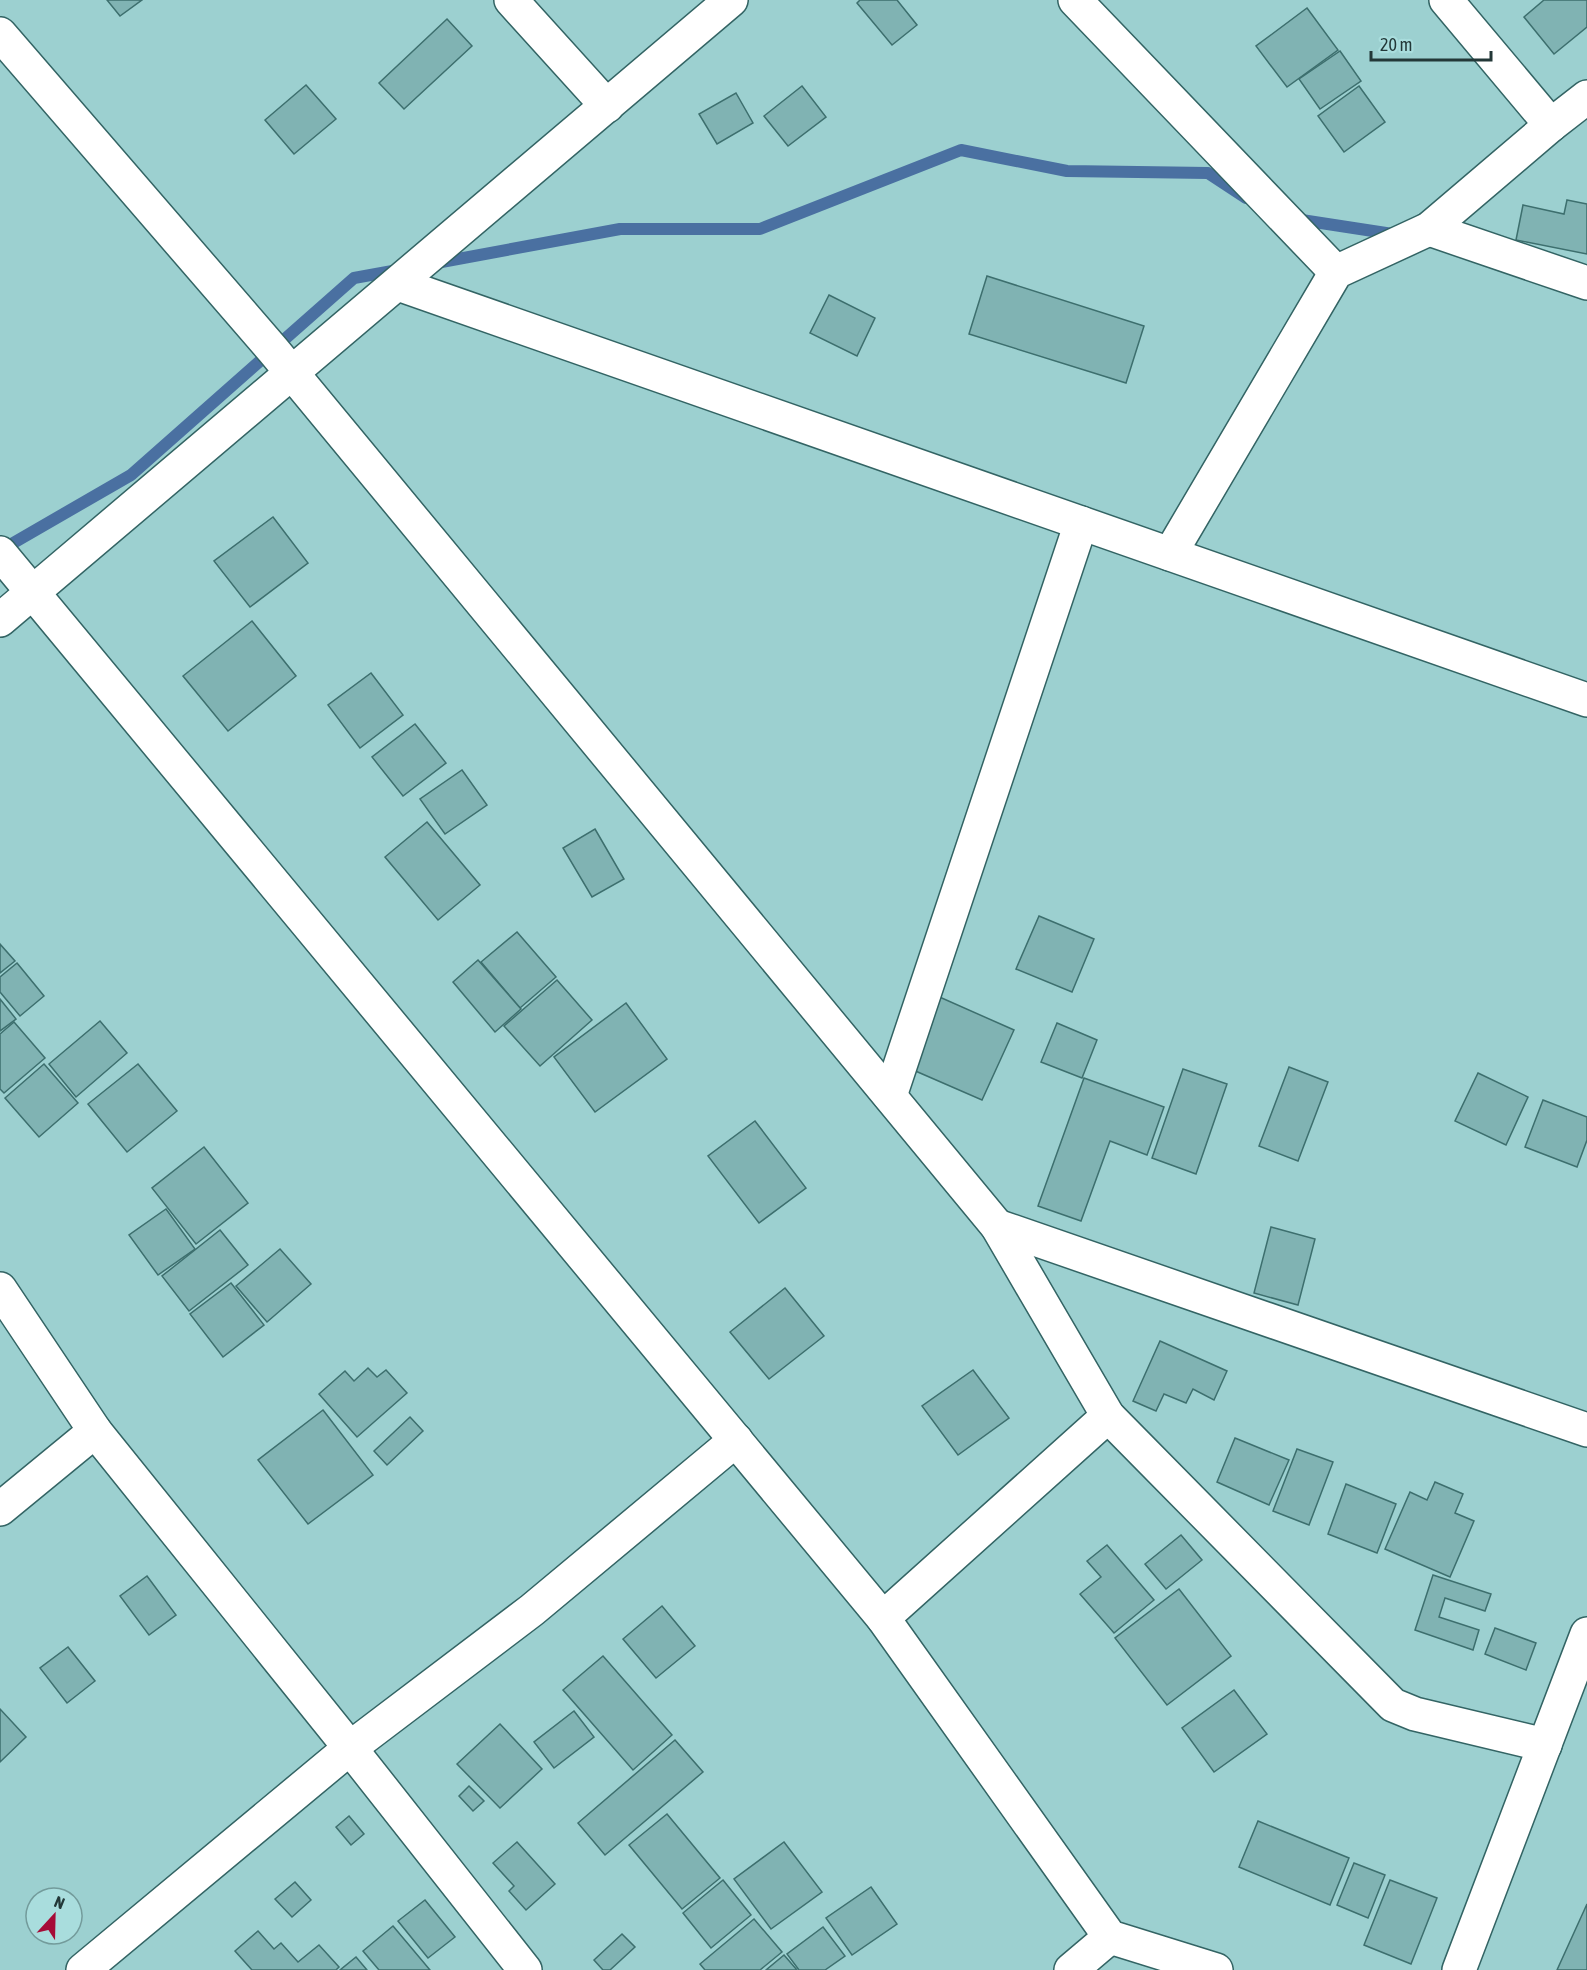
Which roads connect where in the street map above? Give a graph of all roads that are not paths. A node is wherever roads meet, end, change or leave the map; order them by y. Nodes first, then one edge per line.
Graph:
1 (511, 0) edge
2 (731, 0) edge
3 (1075, 0) edge
4 (1446, 0) edge
5 (0, 34) edge
6 (1587, 97) edge
7 (607, 106) junction
8 (1551, 124) junction
9 (1429, 229) junction
10 (1336, 272) junction
11 (1587, 283) edge
12 (398, 284) junction
13 (293, 374) junction
14 (1081, 523) junction
15 (0, 553) edge
16 (1170, 554) junction
17 (33, 593) junction
18 (0, 620) edge
19 (1587, 700) edge
20 (890, 1096) junction
21 (997, 1226) junction
22 (0, 1289) edge
23 (1108, 1416) junction
24 (1587, 1430) edge
25 (95, 1431) junction
26 (736, 1440) junction
27 (0, 1509) edge
28 (883, 1618) junction
29 (1587, 1635) edge
30 (1545, 1745) junction
31 (350, 1748) junction
32 (1110, 1937) junction
33 (83, 1970) edge
34 (525, 1970) edge
35 (1071, 1970) edge
36 (1216, 1970) edge
37 (1459, 1970) edge

1 - 7 street
2 - 7 street
3 - 10 street
4 - 8 street
5 - 13 street
6 - 8 street
7 - 12 street
8 - 9 street
9 - 10 street
9 - 11 street
10 - 16 street
12 - 13 street
12 - 14 street
13 - 17 street
13 - 20 street
14 - 16 street
14 - 20 street
15 - 17 street
16 - 19 street
17 - 18 street
17 - 26 street
20 - 21 street
21 - 23 street
21 - 24 street
22 - 25 street
23 - 28 street
23 - 30 street
25 - 27 street
25 - 31 street
26 - 28 street
26 - 31 street
28 - 32 street
29 - 30 street
30 - 37 street
31 - 33 street
31 - 34 street
32 - 35 street
32 - 36 street

